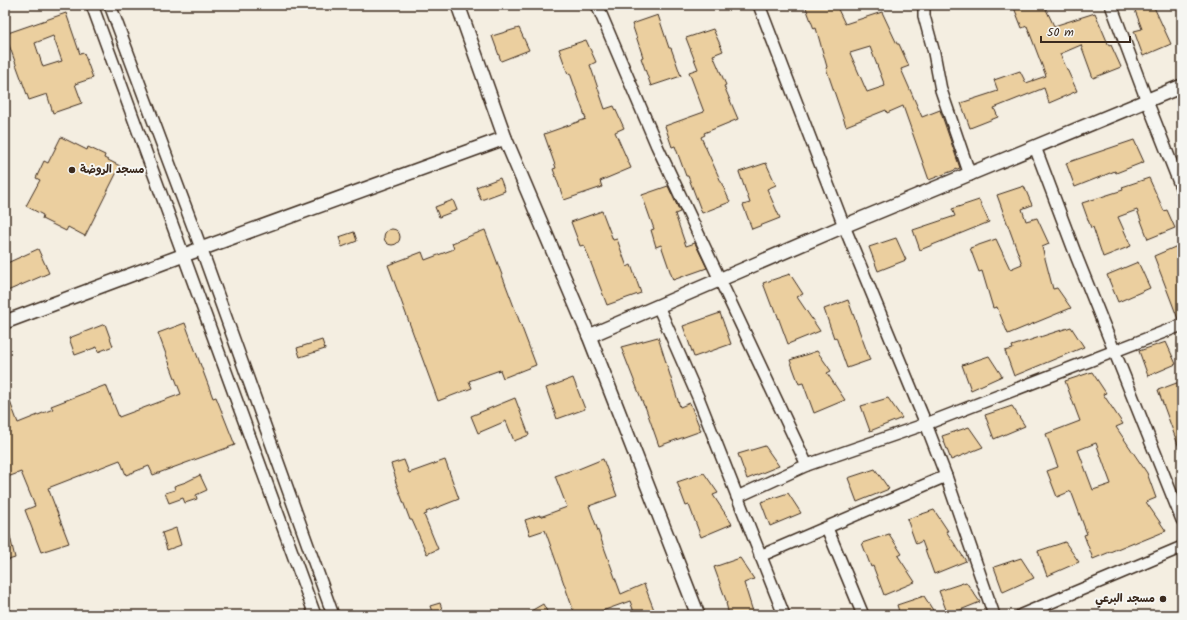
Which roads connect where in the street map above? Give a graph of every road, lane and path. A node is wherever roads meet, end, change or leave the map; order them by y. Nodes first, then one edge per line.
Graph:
1 (92, 5) edge
2 (110, 5) edge
3 (597, 5) edge
4 (759, 5) edge
5 (924, 5) edge
6 (1111, 5) edge
7 (462, 6) edge
8 (1182, 86) edge
9 (1147, 100) junction
10 (505, 138) junction
11 (1035, 147) junction
12 (970, 174) junction
13 (1182, 190) edge
14 (844, 226) junction
15 (201, 248) junction
16 (184, 255) junction
17 (720, 279) junction
18 (658, 306) junction
19 (5, 322) edge
20 (1182, 325) edge
21 (589, 336) junction
22 (1114, 352) junction
23 (926, 424) junction
24 (807, 465) junction
25 (946, 476) junction
26 (737, 497) junction
27 (1182, 520) edge
28 (827, 528) junction
29 (1182, 547) edge
30 (760, 556) junction
31 (315, 615) edge
32 (333, 615) edge
33 (698, 615) edge
34 (784, 615) edge
35 (863, 615) edge
36 (994, 615) edge
37 (1021, 615) edge

1 - 16 street
2 - 15 street
3 - 17 street
4 - 14 street
5 - 12 street
6 - 9 street
7 - 10 street
8 - 9 street
9 - 11 street
9 - 13 street
10 - 15 street
10 - 21 street
11 - 12 street
11 - 22 street
12 - 14 street
14 - 17 street
14 - 23 street
15 - 16 street
15 - 32 street
16 - 19 street
16 - 31 street
17 - 18 street
17 - 24 street
18 - 21 street
18 - 26 street
20 - 22 street
21 - 33 street
22 - 23 street
22 - 27 street
23 - 24 street
23 - 25 street
24 - 26 street
25 - 28 street
25 - 36 street
26 - 30 street
28 - 30 street
28 - 35 street
29 - 37 street
30 - 34 street

